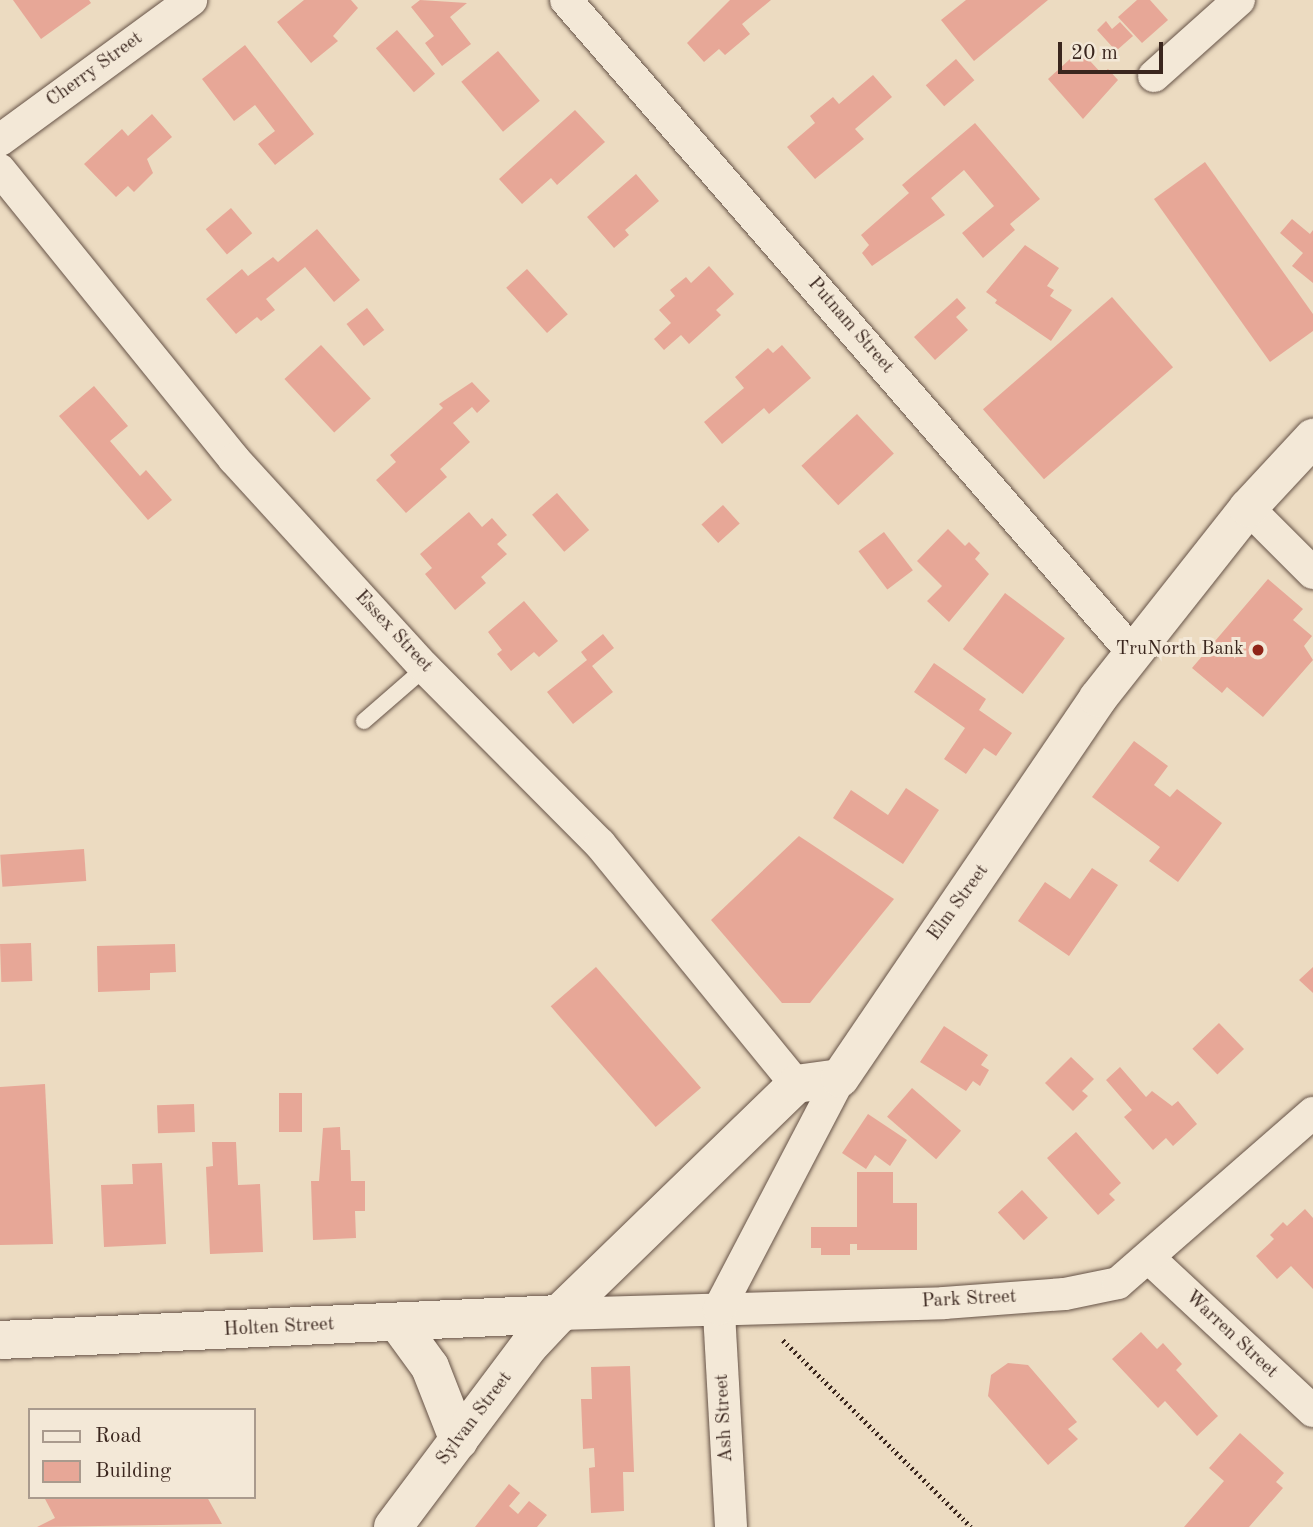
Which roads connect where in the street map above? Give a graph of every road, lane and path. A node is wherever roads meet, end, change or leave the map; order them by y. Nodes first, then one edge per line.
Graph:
1 (191, 0) edge
2 (566, 0) edge
3 (1239, 0) edge
4 (1154, 76) dead end
5 (0, 140) edge
6 (0, 170) edge
7 (1313, 438) edge
8 (1248, 508) junction
9 (1313, 573) edge
10 (1133, 653) junction
11 (425, 668) junction
12 (364, 721) dead end
13 (840, 1078) junction
14 (796, 1084) junction
15 (1313, 1113) edge
16 (1150, 1259) junction
17 (719, 1309) junction
18 (559, 1314) junction
19 (398, 1323) junction
20 (778, 1335) dead end
21 (0, 1340) edge
22 (1313, 1411) edge
23 (459, 1441) junction
24 (393, 1527) edge
25 (731, 1527) edge
26 (971, 1527) edge

1 - 5 street, Cherry Street
2 - 10 street, Putnam Street
3 - 4 street
6 - 11 street, Essex Street
7 - 8 main road, Elm Street
8 - 9 street
8 - 10 main road, Elm Street
10 - 13 main road, Elm Street
11 - 12 lane
11 - 14 street, Essex Street
13 - 14 main road
13 - 17 street
14 - 18 main road
15 - 16 street, Park Street
16 - 17 street, Park Street
16 - 22 street, Warren Street
17 - 18 street, Park Street
17 - 25 street, Ash Street
18 - 19 main road, Holten Street
18 - 23 main road, Sylvan Street
19 - 21 main road, Holten Street
19 - 23 main road
20 - 26 path
23 - 24 main road, Sylvan Street

